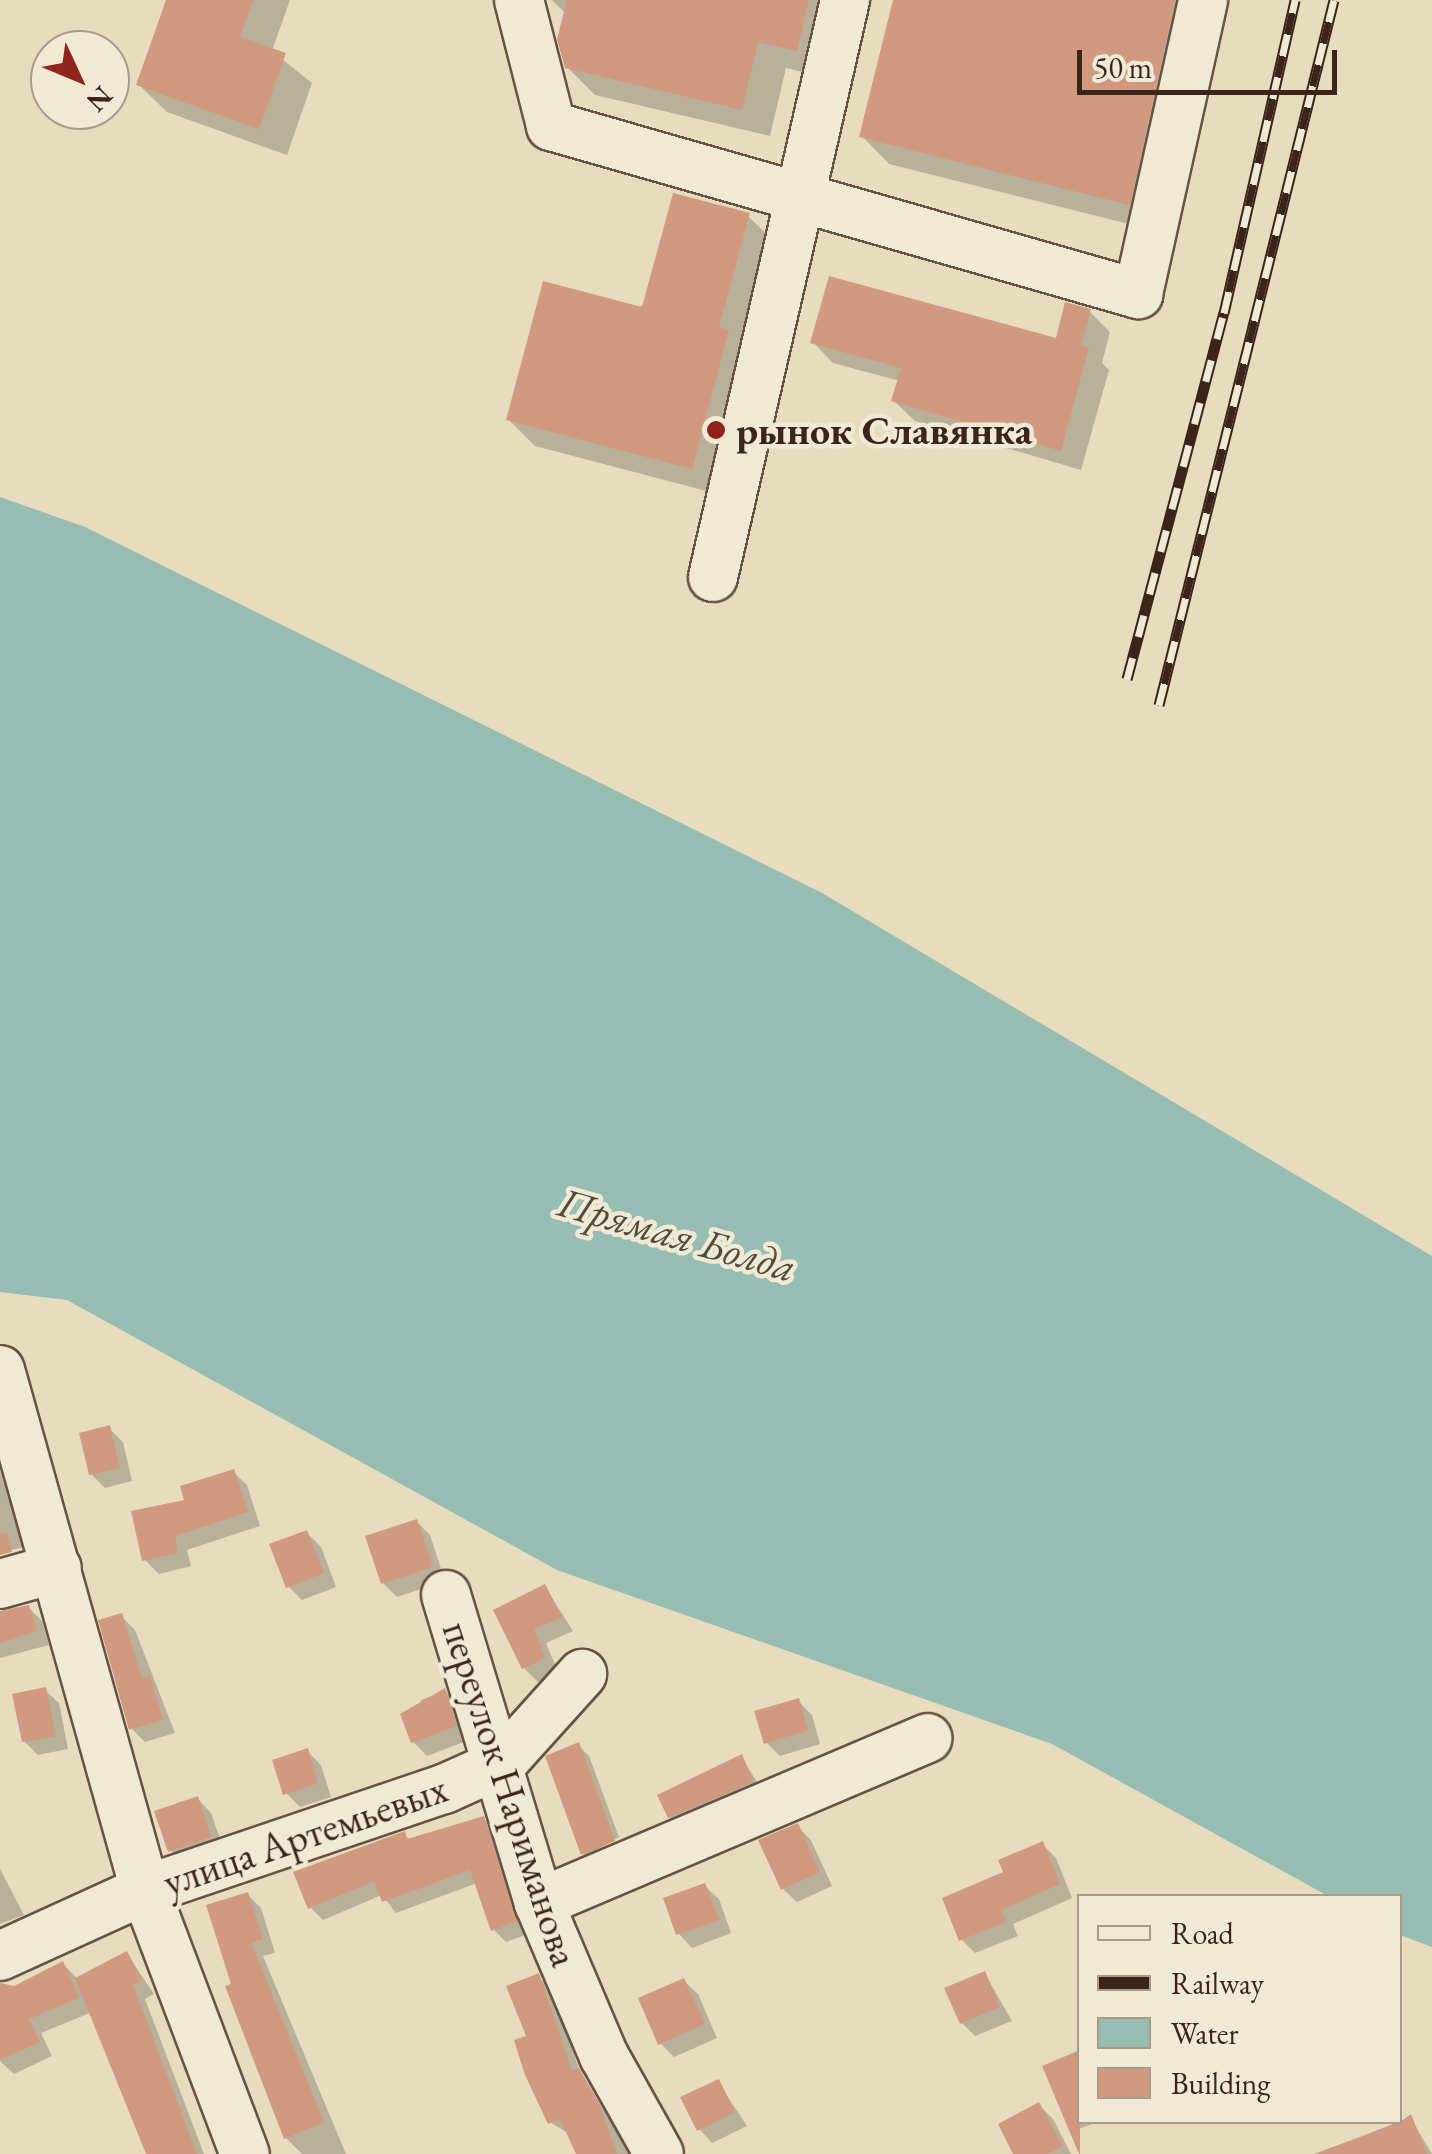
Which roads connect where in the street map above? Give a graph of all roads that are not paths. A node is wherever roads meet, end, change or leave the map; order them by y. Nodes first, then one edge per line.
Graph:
1 (519, 0) edge
2 (845, 0) edge
3 (1203, 0) edge
4 (798, 197) junction
5 (713, 578) dead end
6 (0, 1370) edge
7 (57, 1568) junction
8 (0, 1584) edge
9 (446, 1595) dead end
10 (582, 1674) dead end
11 (927, 1738) dead end
12 (502, 1762) junction
13 (144, 1890) junction
14 (540, 1903) junction
15 (0, 1956) edge
16 (245, 2154) edge
17 (659, 2154) edge

1 - 4 street
2 - 4 street
3 - 4 street
4 - 5 street
6 - 7 street
7 - 8 street
7 - 13 street
9 - 12 street, переулок Нариманова
10 - 12 street, улица Артемьевых
11 - 14 street
12 - 13 street, улица Артемьевых
12 - 14 street, переулок Нариманова
13 - 15 street, улица Артемьевых
13 - 16 street
14 - 17 street, переулок Нариманова

